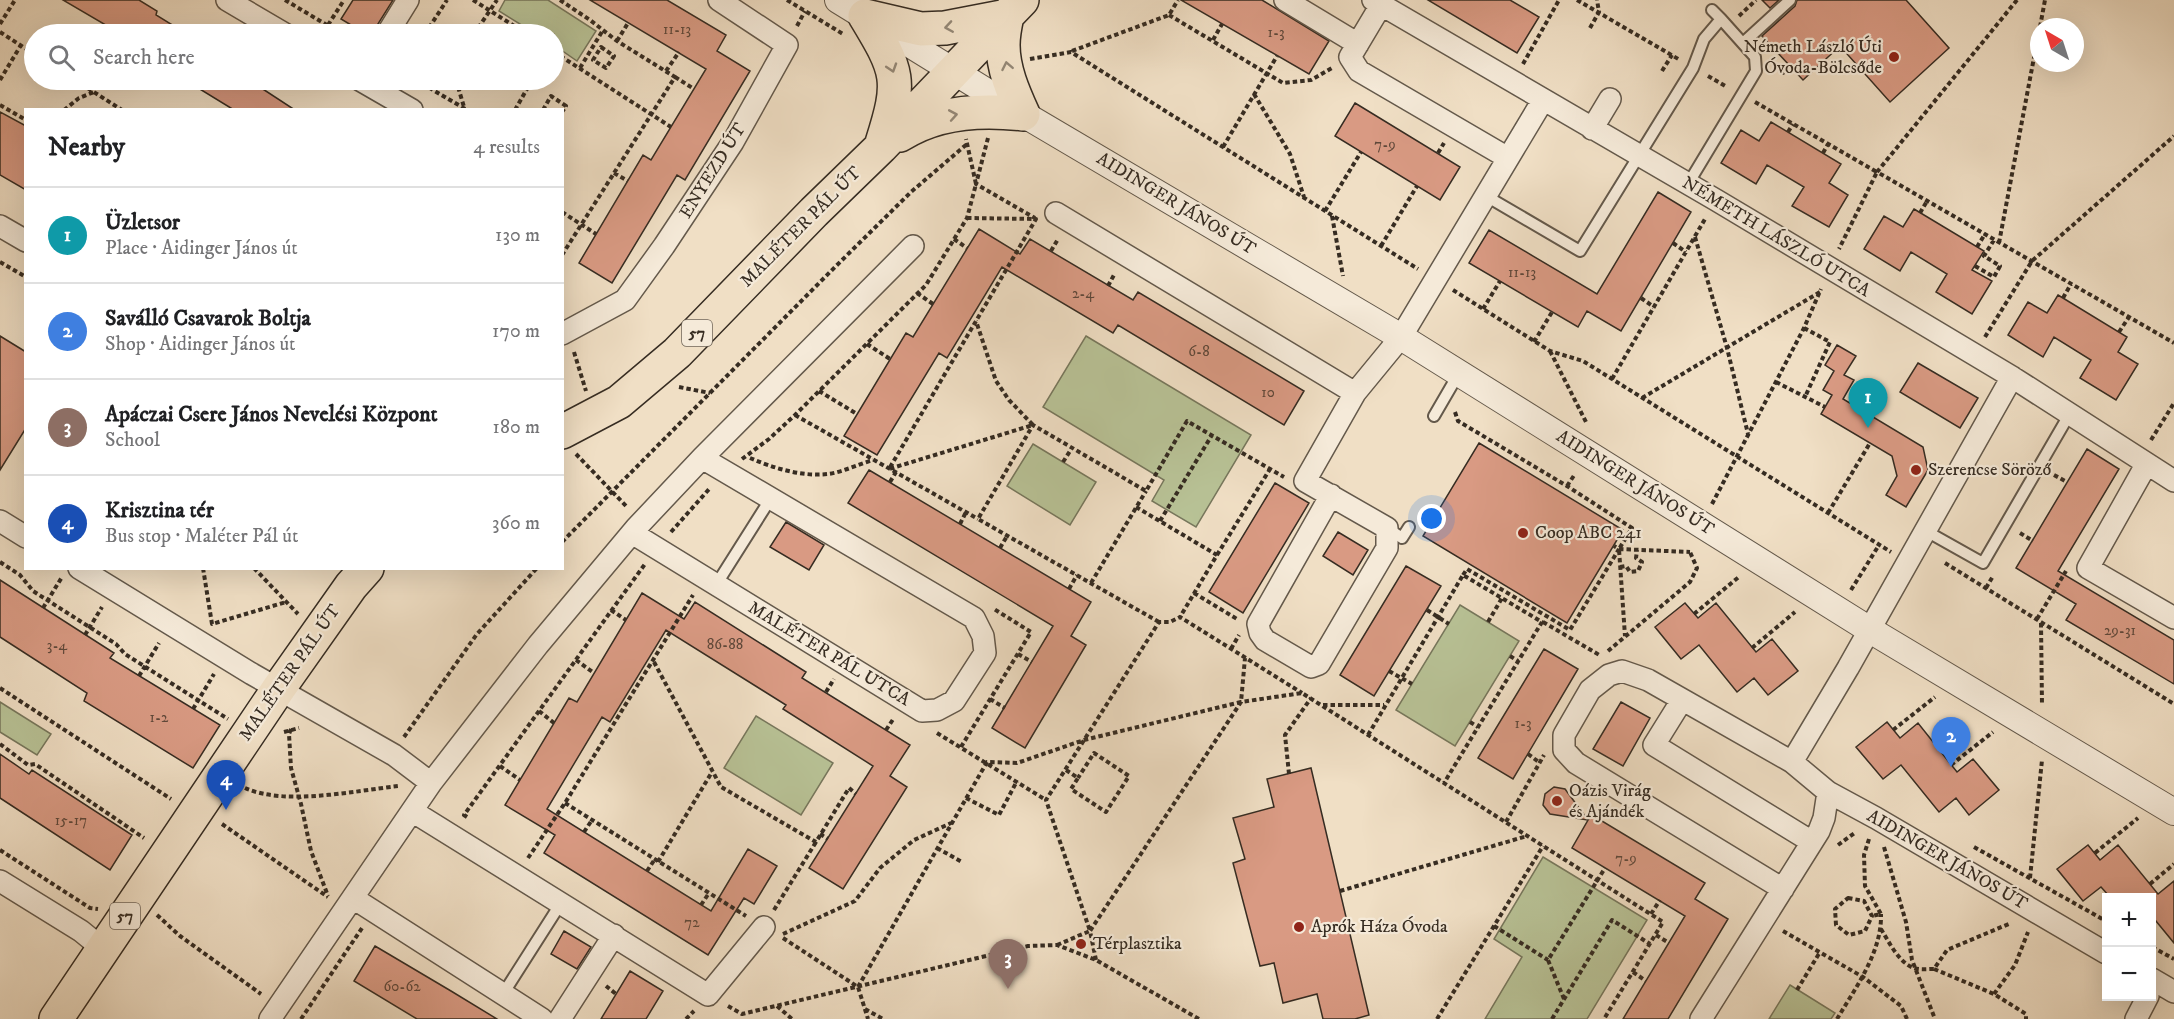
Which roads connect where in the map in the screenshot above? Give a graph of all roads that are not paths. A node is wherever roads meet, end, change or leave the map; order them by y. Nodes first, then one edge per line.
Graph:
1 (227, 0) edge
2 (408, 0) edge
3 (718, 0) edge
4 (1285, 0) edge
5 (1790, 0) edge
6 (1377, 3) edge
7 (851, 8) edge
8 (1014, 8) edge
9 (1712, 10) dead end
10 (1724, 23) junction
11 (268, 24) edge
12 (393, 24) edge
13 (1743, 43) junction
14 (1354, 50) junction
15 (953, 71) junction
16 (377, 90) edge
17 (1610, 99) dead end
18 (1543, 100) junction
19 (409, 108) edge
20 (1023, 114) junction
21 (1592, 129) junction
22 (881, 147) junction
23 (1639, 156) junction
24 (1508, 158) junction
25 (1688, 184) junction
26 (1486, 196) junction
27 (1046, 219) road end
28 (0, 226) edge
29 (24, 240) edge
30 (913, 246) dead end
31 (565, 332) edge
32 (1401, 337) junction
33 (2012, 377) junction
34 (1454, 382) junction
35 (1355, 393) junction
36 (2069, 415) junction
37 (1434, 416) dead end
38 (567, 441) edge
39 (702, 458) junction
40 (2143, 463) junction
41 (2174, 482) edge
42 (1331, 495) junction
43 (771, 498) junction
44 (0, 521) edge
45 (1409, 527) dead end
46 (637, 528) junction
47 (1387, 528) junction
48 (24, 536) edge
49 (1921, 538) junction
50 (82, 570) edge
51 (365, 570) edge
52 (706, 588) junction
53 (2174, 618) edge
54 (1870, 630) junction
55 (279, 688) junction
56 (1682, 700) junction
57 (1792, 762) junction
58 (429, 787) junction
59 (1828, 792) junction
60 (412, 811) junction
61 (2174, 813) edge
62 (1812, 842) junction
63 (0, 881) edge
64 (1783, 889) junction
65 (342, 901) junction
66 (561, 903) junction
67 (764, 927) road end
68 (614, 935) junction
69 (103, 949) junction
70 (2102, 951) edge
71 (503, 994) junction
72 (2148, 1001) edge
73 (274, 1013) edge
74 (56, 1019) edge
75 (542, 1019) edge
76 (560, 1019) edge
77 (1701, 1019) edge
78 (2136, 1019) edge

1 - 11 street
2 - 12 street
3 - 31 street, ENYEZD ÚT
4 - 14 street
5 - 13 lane
6 - 14 street
6 - 18 street, NÉMETH LÁSZLÓ UTCA
8 -> 7 main road
7 - 15 street, AIDINGER JÁNOS ÚT
7 -> 22 main road
8 - 15 main road, MALÉTER PÁL ÚT / 57
20 -> 8 main road
9 - 10 lane
10 - 13 lane
10 - 23 lane
13 - 25 lane
14 - 24 street
15 - 20 street, AIDINGER JÁNOS ÚT
15 - 22 main road, MALÉTER PÁL ÚT / 57
16 - 19 street
17 - 21 street
18 - 21 street, NÉMETH LÁSZLÓ UTCA
18 - 24 street
22 -> 20 main road
20 - 32 street, AIDINGER JÁNOS ÚT
21 - 23 street, NÉMETH LÁSZLÓ UTCA
22 - 38 main road, MALÉTER PÁL ÚT / 57
23 - 25 street, NÉMETH LÁSZLÓ UTCA
23 - 26 lane
24 - 26 street
25 - 33 street, NÉMETH LÁSZLÓ UTCA
26 - 32 street
27 - 35 street
28 - 29 street
30 - 39 street
32 - 34 street, AIDINGER JÁNOS ÚT
32 - 35 street
33 - 36 street, NÉMETH LÁSZLÓ UTCA
33 - 49 street
34 - 37 lane
34 - 54 street, AIDINGER JÁNOS ÚT
35 - 42 street
36 - 40 street, NÉMETH LÁSZLÓ UTCA
36 - 49 lane
39 - 43 street, MALÉTER PÁL UTCA
39 - 46 street
40 - 41 street, NÉMETH LÁSZLÓ UTCA
40 - 53 street
42 - 47 street
42 - 47 street
43 - 52 lane
43 - 52 street, MALÉTER PÁL UTCA
44 - 48 street
45 - 47 lane
46 - 52 street, MALÉTER PÁL UTCA
46 - 58 street
49 - 54 street
50 - 55 street
51 - 55 main road, MALÉTER PÁL ÚT / 57
54 - 57 street
54 - 61 street, AIDINGER JÁNOS ÚT
55 - 58 street
55 - 69 main road, MALÉTER PÁL ÚT / 57
56 - 57 street, AIDINGER JÁNOS ÚT
56 - 62 street
56 - 64 street, AIDINGER JÁNOS ÚT
57 - 59 street, AIDINGER JÁNOS ÚT
58 - 60 street
59 - 62 street
59 - 70 street, AIDINGER JÁNOS ÚT
60 - 65 street
60 - 66 street
62 - 64 street
63 - 69 street
64 - 77 street
65 - 71 street
65 - 73 street
66 - 68 street
66 - 71 lane
67 - 68 street
68 - 76 street
69 - 74 main road, MALÉTER PÁL ÚT / 57
71 - 75 street
72 - 78 street

